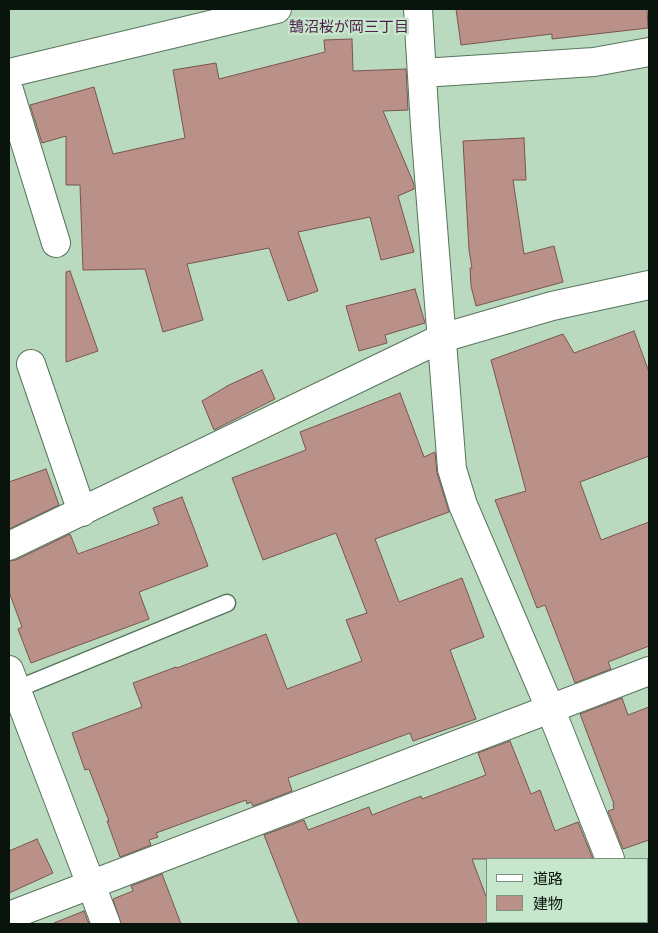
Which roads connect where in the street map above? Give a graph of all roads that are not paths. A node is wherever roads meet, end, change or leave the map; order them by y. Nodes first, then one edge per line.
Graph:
1 (278, 9) edge
2 (418, 9) edge
3 (649, 52) edge
4 (9, 73) edge
5 (422, 73) junction
6 (9, 90) edge
7 (56, 243) dead end
8 (649, 285) edge
9 (442, 338) junction
10 (31, 364) dead end
11 (82, 512) junction
12 (9, 546) edge
13 (227, 603) dead end
14 (649, 670) edge
15 (13, 679) edge
16 (550, 708) junction
17 (610, 858) edge
18 (91, 884) junction
19 (9, 916) edge
20 (106, 924) edge

1 - 4 street
2 - 5 street
3 - 5 street
5 - 9 street
6 - 7 street
8 - 9 street
9 - 11 street
9 - 16 street
10 - 11 street
11 - 12 street
13 - 15 lane
14 - 16 street
15 - 18 street
16 - 17 street
16 - 18 street
18 - 19 street
18 - 20 street

